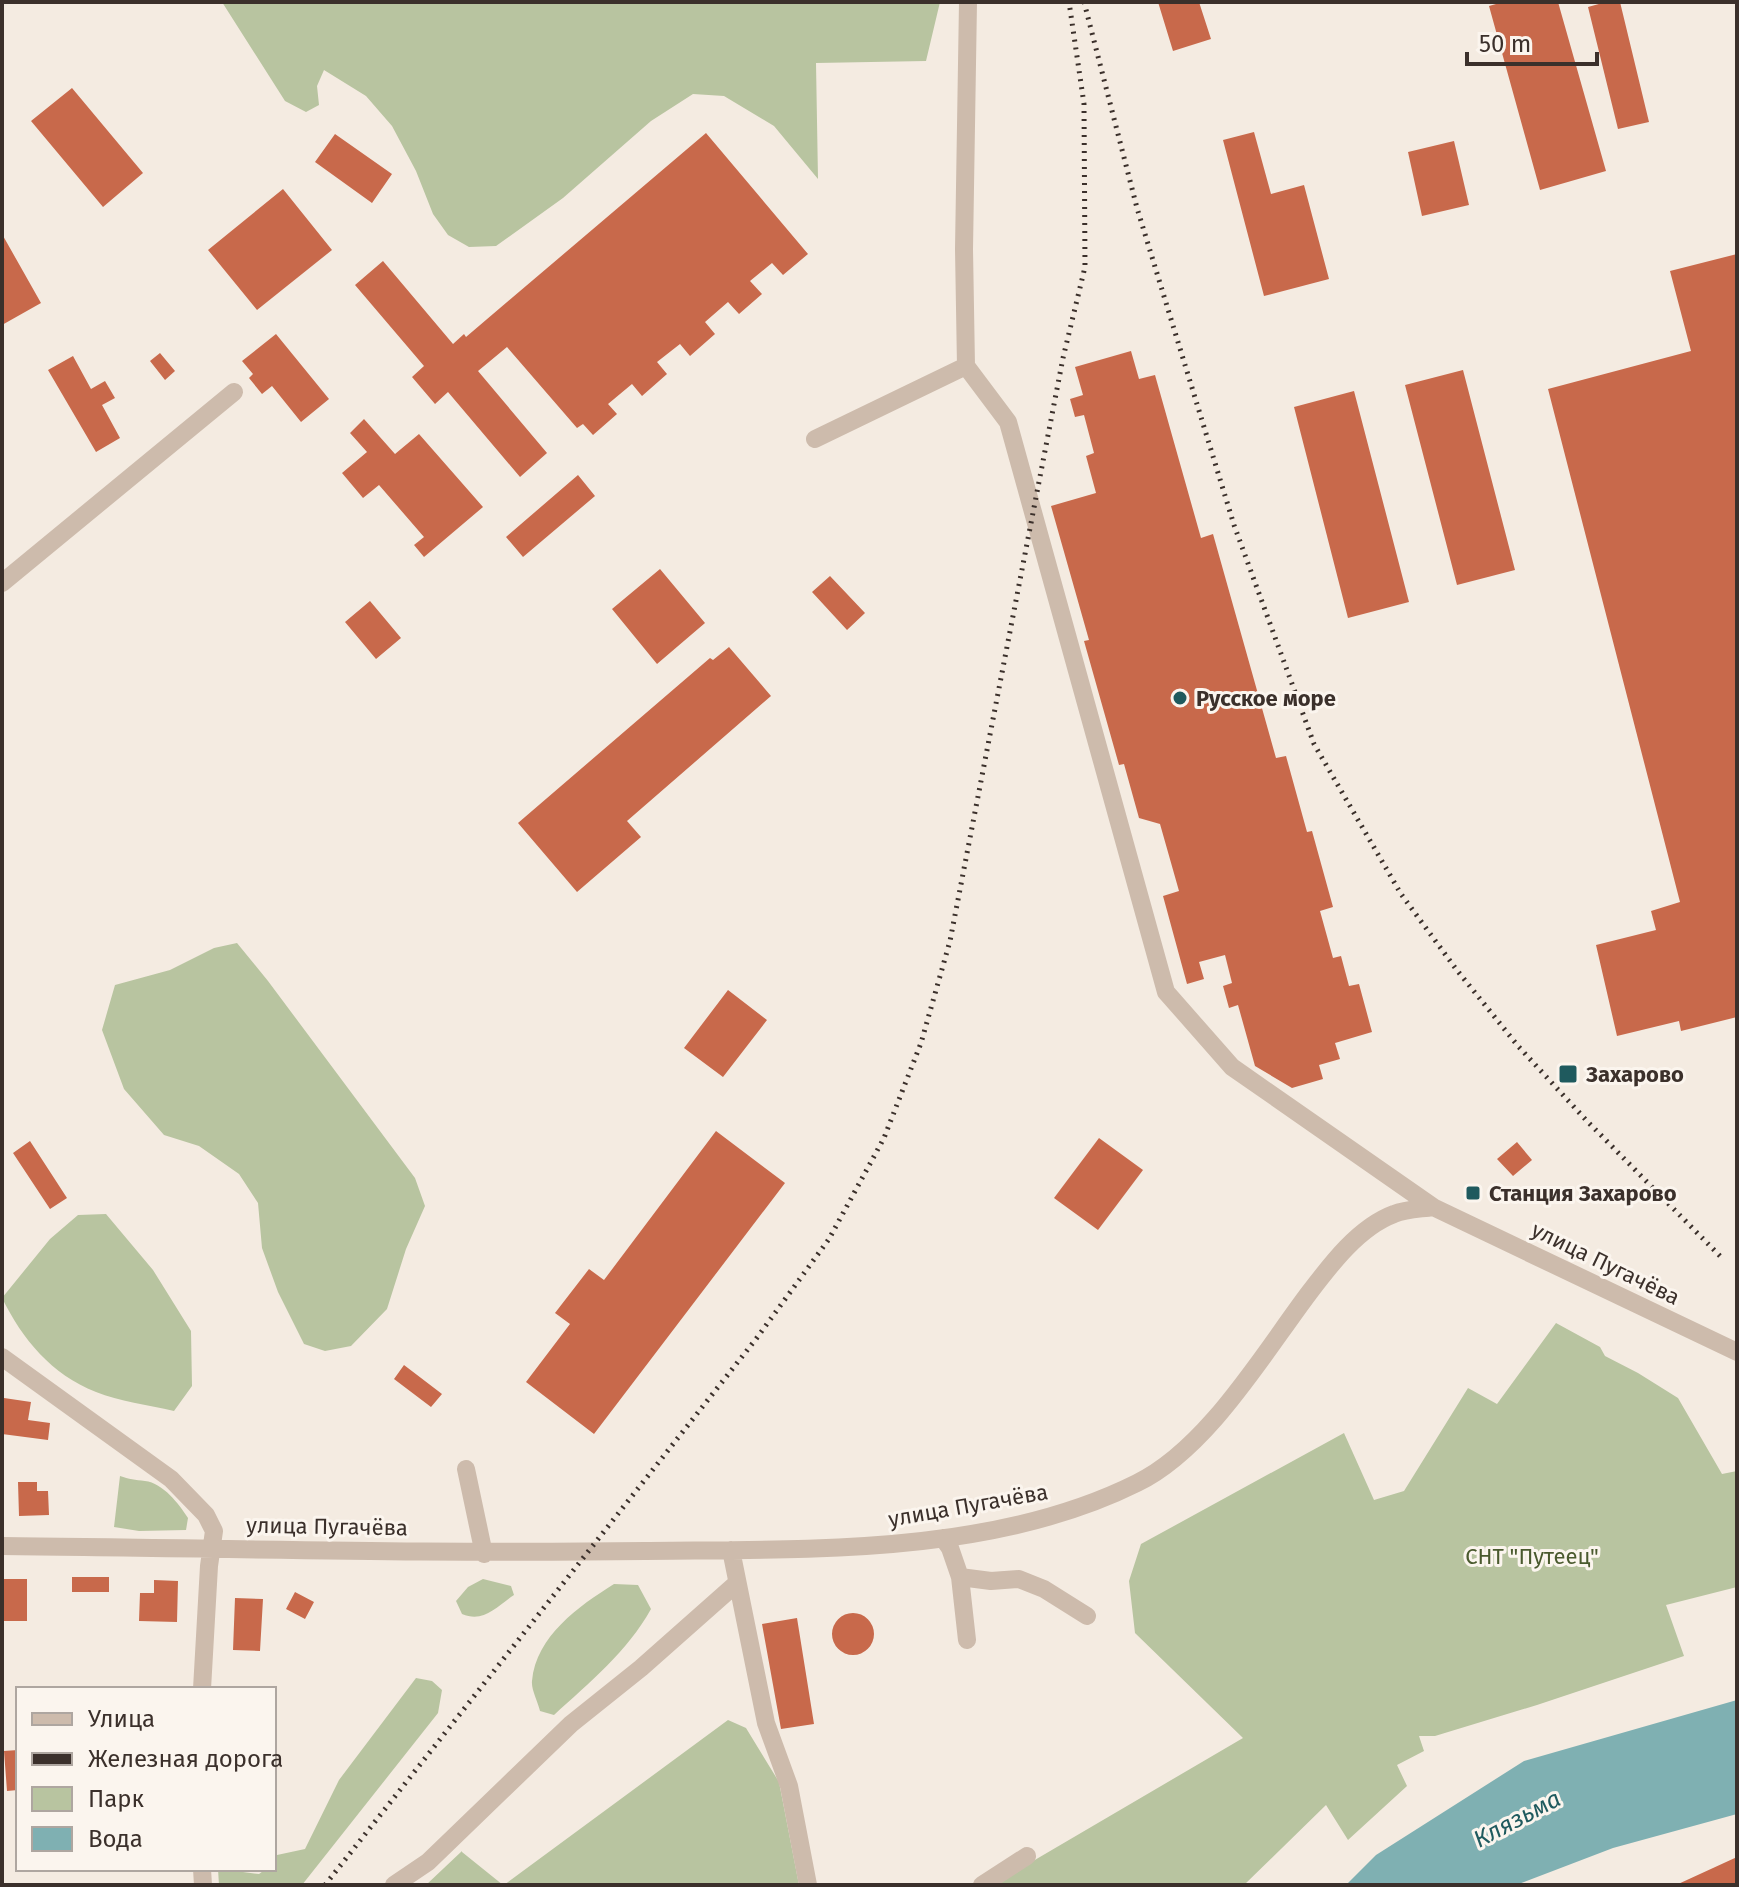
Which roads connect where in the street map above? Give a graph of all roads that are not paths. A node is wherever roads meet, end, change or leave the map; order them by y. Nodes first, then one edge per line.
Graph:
1 (968, 2) edge
2 (966, 366) junction
3 (234, 392) dead end
4 (815, 439) dead end
5 (2, 583) edge
6 (1433, 1207) junction
7 (1737, 1352) edge
8 (2, 1357) edge
9 (466, 1469) dead end
10 (943, 1538) junction
11 (2, 1546) edge
12 (213, 1548) junction
13 (731, 1550) junction
14 (484, 1554) junction
15 (960, 1577) junction
16 (737, 1583) junction
17 (1087, 1616) dead end
18 (967, 1640) dead end
19 (202, 1687) edge
20 (1027, 1856) dead end
21 (394, 1885) edge
22 (808, 1885) edge
23 (982, 1885) edge

1 - 2 street
2 - 4 street
2 - 6 street
3 - 5 street
6 - 7 street, улица Пугачёва
6 - 10 street, улица Пугачёва
8 - 12 street
9 - 14 street
10 - 13 street, улица Пугачёва
10 - 15 street
11 - 12 street, улица Пугачёва
12 - 14 street, улица Пугачёва
12 - 19 street
13 - 14 street, улица Пугачёва
13 - 16 street
15 - 17 street
15 - 18 street
16 - 21 street
16 - 22 street
20 - 23 street

